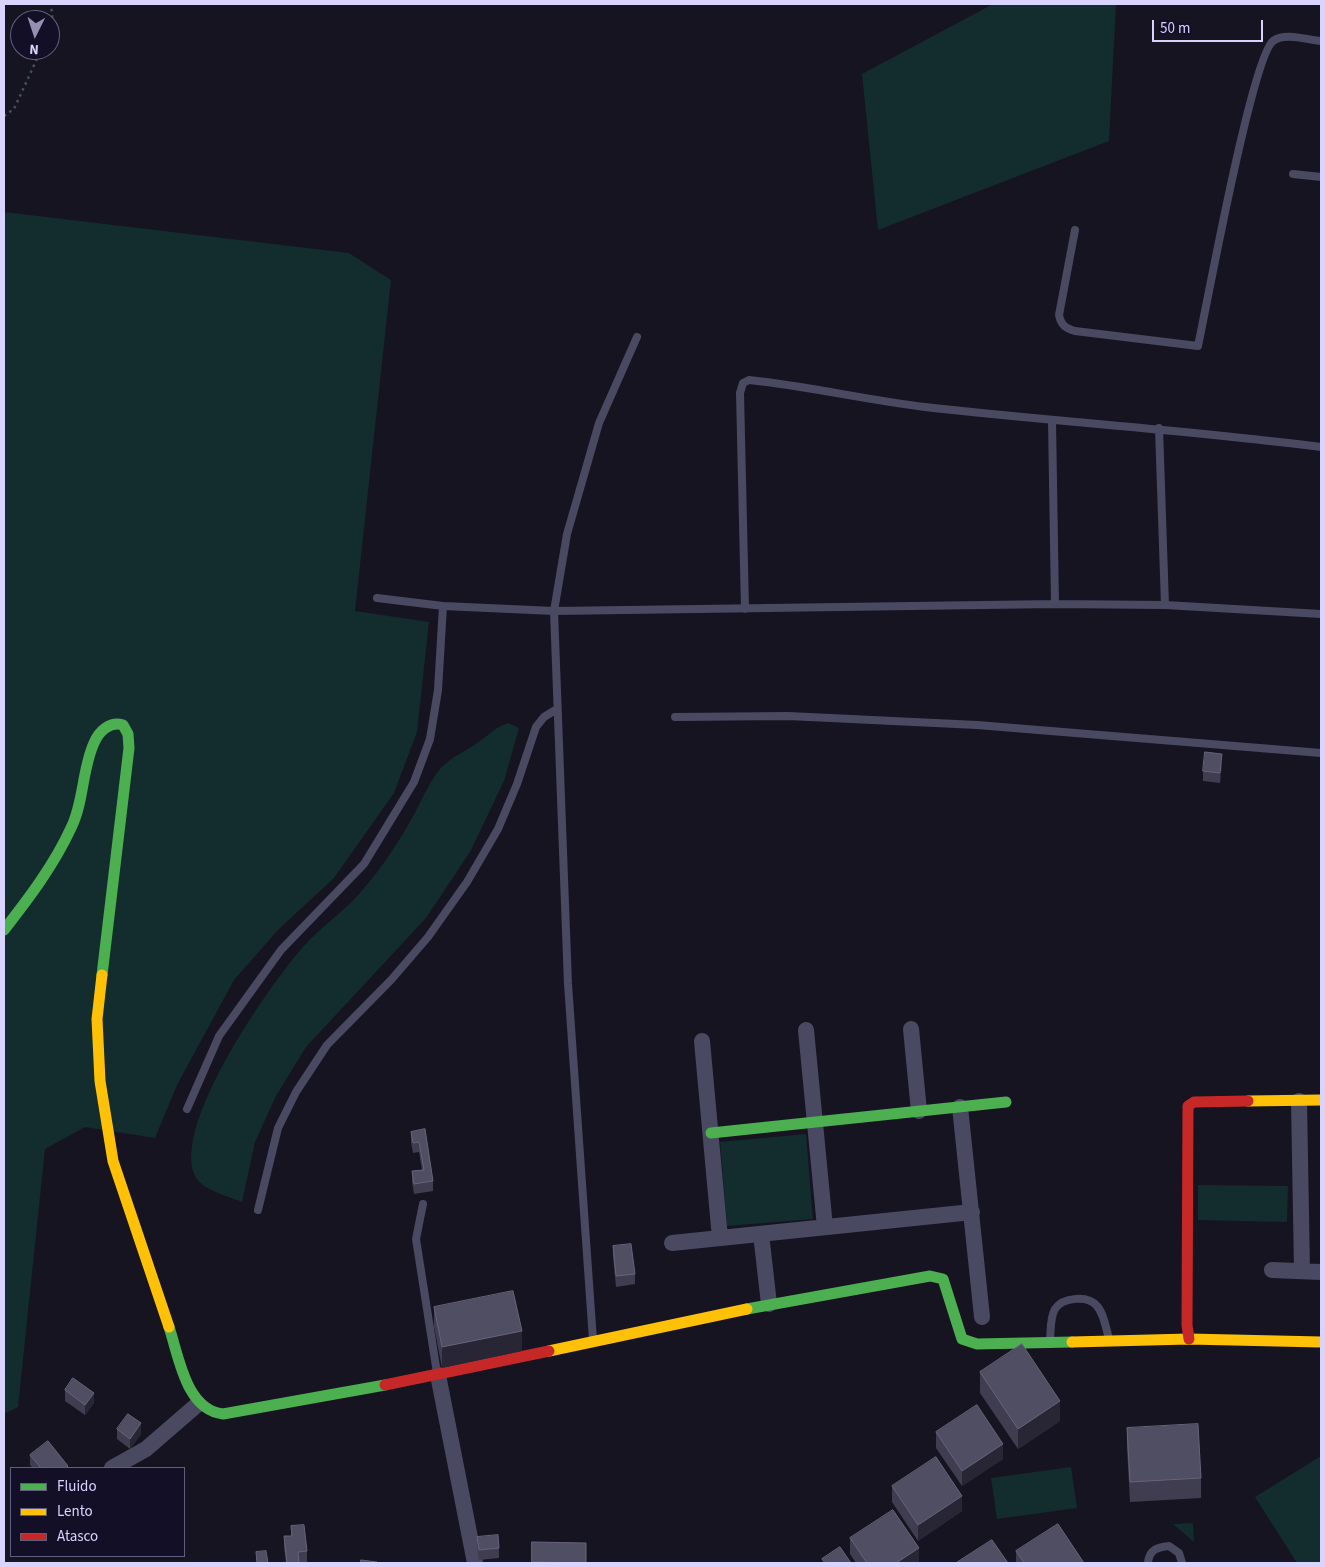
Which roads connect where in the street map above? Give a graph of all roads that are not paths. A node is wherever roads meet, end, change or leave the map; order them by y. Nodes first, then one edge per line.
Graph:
1 (1321, 41) edge
2 (1293, 174) dead end
3 (1321, 177) edge
4 (1075, 230) dead end
5 (637, 337) dead end
6 (1052, 421) junction
7 (1159, 428) junction
8 (1321, 447) edge
9 (377, 598) dead end
10 (1055, 604) junction
11 (443, 606) junction
12 (1165, 606) junction
13 (744, 609) junction
14 (554, 611) junction
15 (1321, 614) edge
16 (557, 709) junction
17 (675, 718) dead end
18 (1321, 753) edge
19 (4, 930) edge
20 (911, 1029) dead end
21 (806, 1030) dead end
22 (702, 1041) dead end
23 (1321, 1100) edge
24 (1299, 1101) junction
25 (1006, 1102) dead end
26 (960, 1107) junction
27 (187, 1109) dead end
28 (919, 1111) junction
29 (815, 1121) junction
30 (711, 1134) junction
31 (423, 1204) dead end
32 (258, 1210) dead end
33 (972, 1212) junction
34 (825, 1227) junction
35 (761, 1234) junction
36 (720, 1238) junction
37 (672, 1243) dead end
38 (1272, 1270) dead end
39 (1302, 1270) junction
40 (1321, 1272) edge
41 (769, 1304) junction
42 (982, 1317) dead end
43 (1189, 1339) junction
44 (1109, 1341) junction
45 (593, 1342) junction
46 (1050, 1342) junction
47 (1321, 1342) edge
48 (438, 1375) junction
49 (198, 1404) junction
50 (114, 1467) edge
51 (475, 1563) edge
52 (1148, 1563) edge
53 (1182, 1563) edge

1 - 4 lane
2 - 3 lane
5 - 14 lane
6 - 7 lane
6 - 10 lane
6 - 13 lane
7 - 8 lane
7 - 12 lane
9 - 11 lane
10 - 12 lane
10 - 13 lane
11 - 14 lane
11 - 27 lane
12 - 15 lane
13 - 14 lane
14 - 16 lane
16 - 32 lane
16 - 45 lane
17 - 18 lane
19 - 49 street
20 - 28 street
21 - 29 street
22 - 30 street
23 - 24 street
24 - 39 street
24 - 43 street
25 - 26 street
26 - 28 street
26 - 33 street
28 - 29 street
29 - 30 street
29 - 34 street
30 - 36 street
31 - 48 lane
33 - 34 street
33 - 42 street
34 - 35 street
35 - 36 street
35 - 41 street
36 - 37 street
38 - 39 street
39 - 40 street
41 - 45 street
41 - 46 street
43 - 44 street
43 - 47 street
44 - 46 street
44 - 46 lane
45 - 48 street
48 - 49 street
48 - 51 street
49 - 50 street
52 - 53 lane

